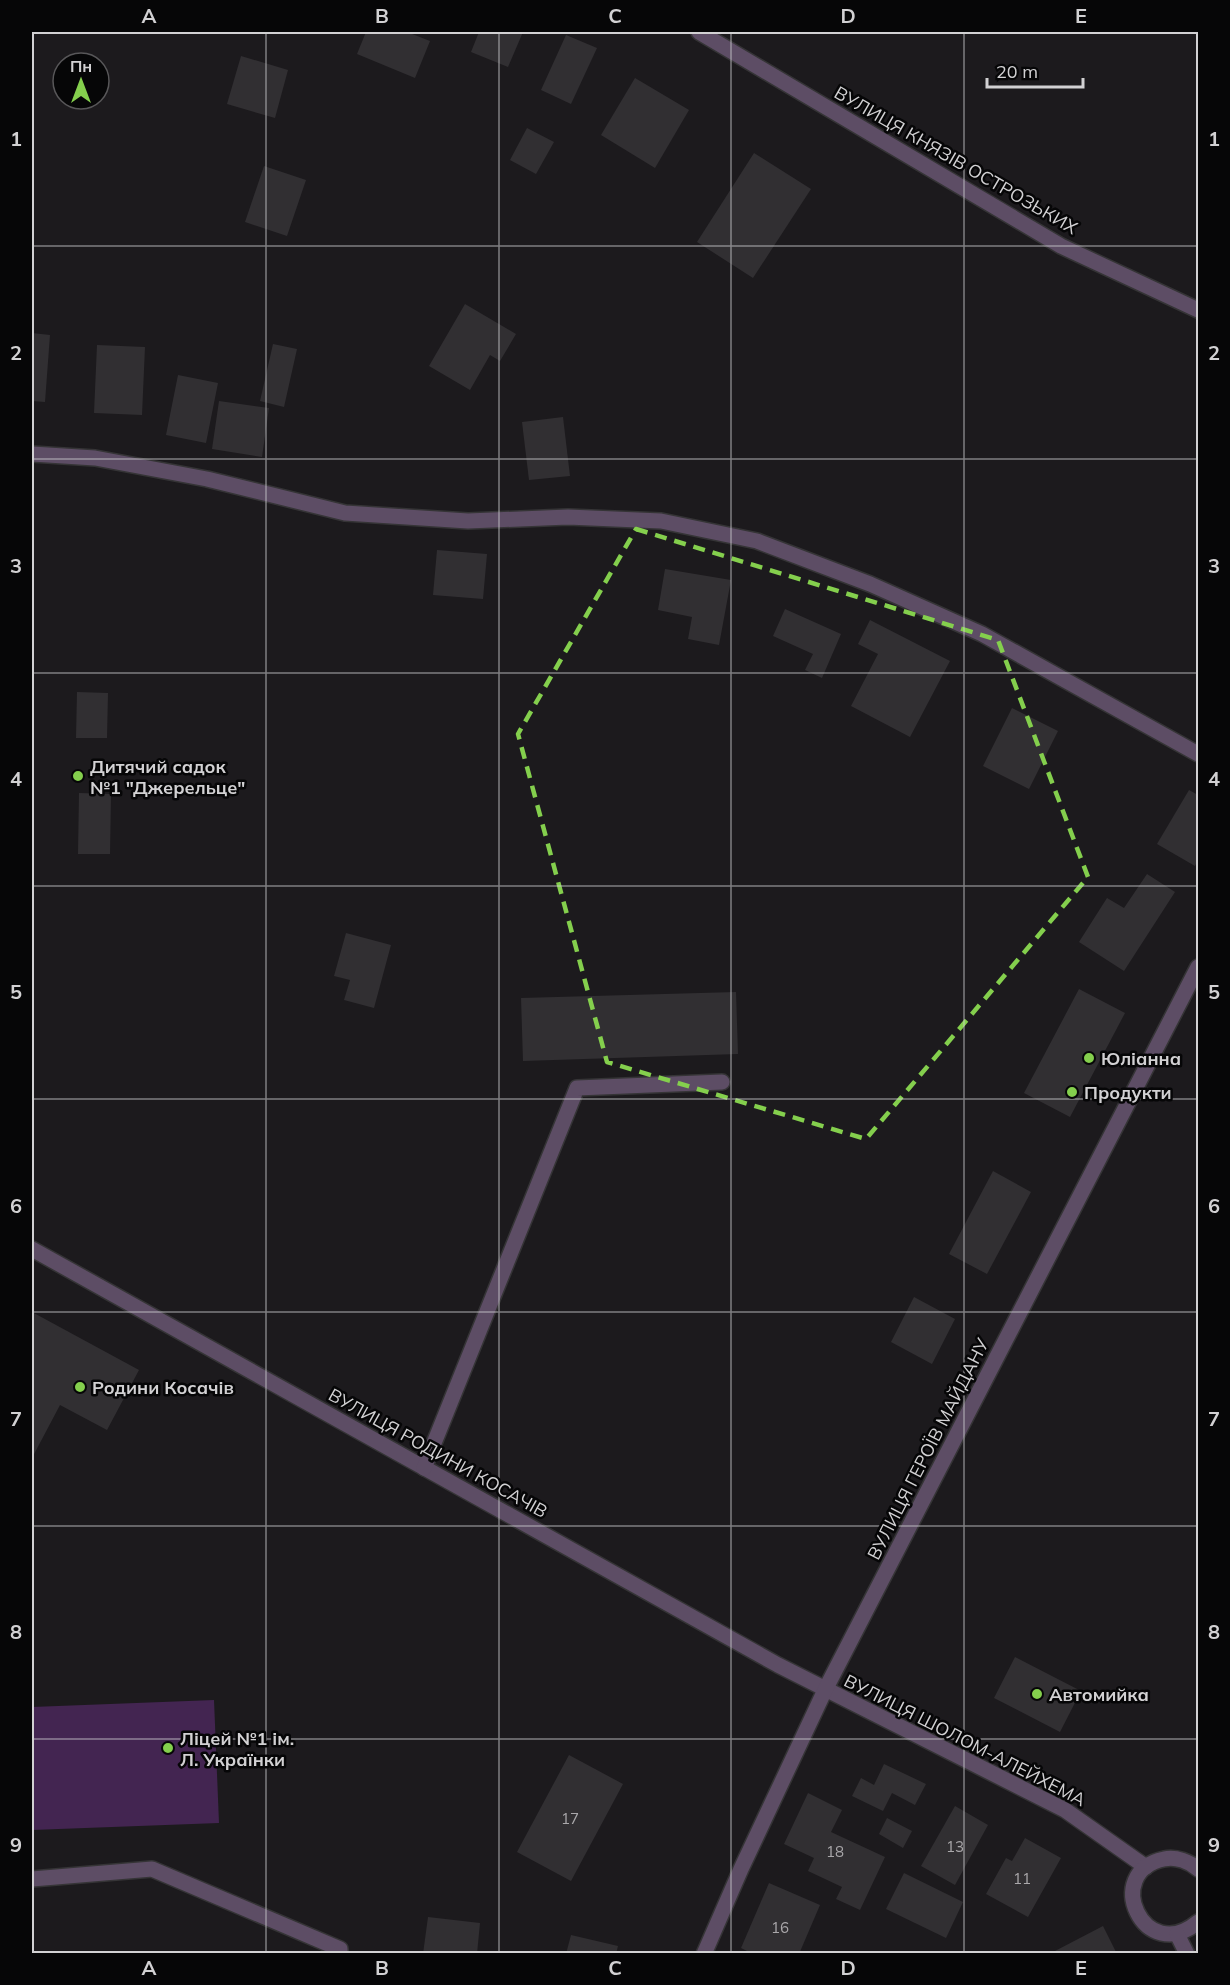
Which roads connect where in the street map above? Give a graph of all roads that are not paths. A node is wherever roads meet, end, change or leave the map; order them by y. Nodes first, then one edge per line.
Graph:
1 (699, 32) edge
2 (1198, 310) edge
3 (32, 454) edge
4 (1198, 754) edge
5 (1198, 967) edge
6 (722, 1082) dead end
7 (32, 1249) edge
8 (424, 1468) junction
9 (825, 1690) junction
10 (1146, 1867) junction
11 (1198, 1867) edge
12 (32, 1879) edge
13 (1198, 1922) edge
14 (1177, 1934) junction
15 (340, 1953) edge
16 (704, 1953) edge
17 (1187, 1953) edge

1 - 2 street, ВУЛИЦЯ КНЯЗІВ ОСТРОЗЬКИХ
3 - 4 street
5 - 9 street, ВУЛИЦЯ ГЕРОЇВ МАЙДАНУ
6 - 8 street
7 - 8 street, ВУЛИЦЯ РОДИНИ КОСАЧІВ
8 - 9 street, ВУЛИЦЯ РОДИНИ КОСАЧІВ
9 - 10 street, ВУЛИЦЯ ШОЛОМ-АЛЕЙХЕМА
9 - 16 street, ВУЛИЦЯ ГЕРОЇВ МАЙДАНУ
10 - 11 street
10 - 14 street
12 - 15 street
13 - 14 street
14 - 17 street

